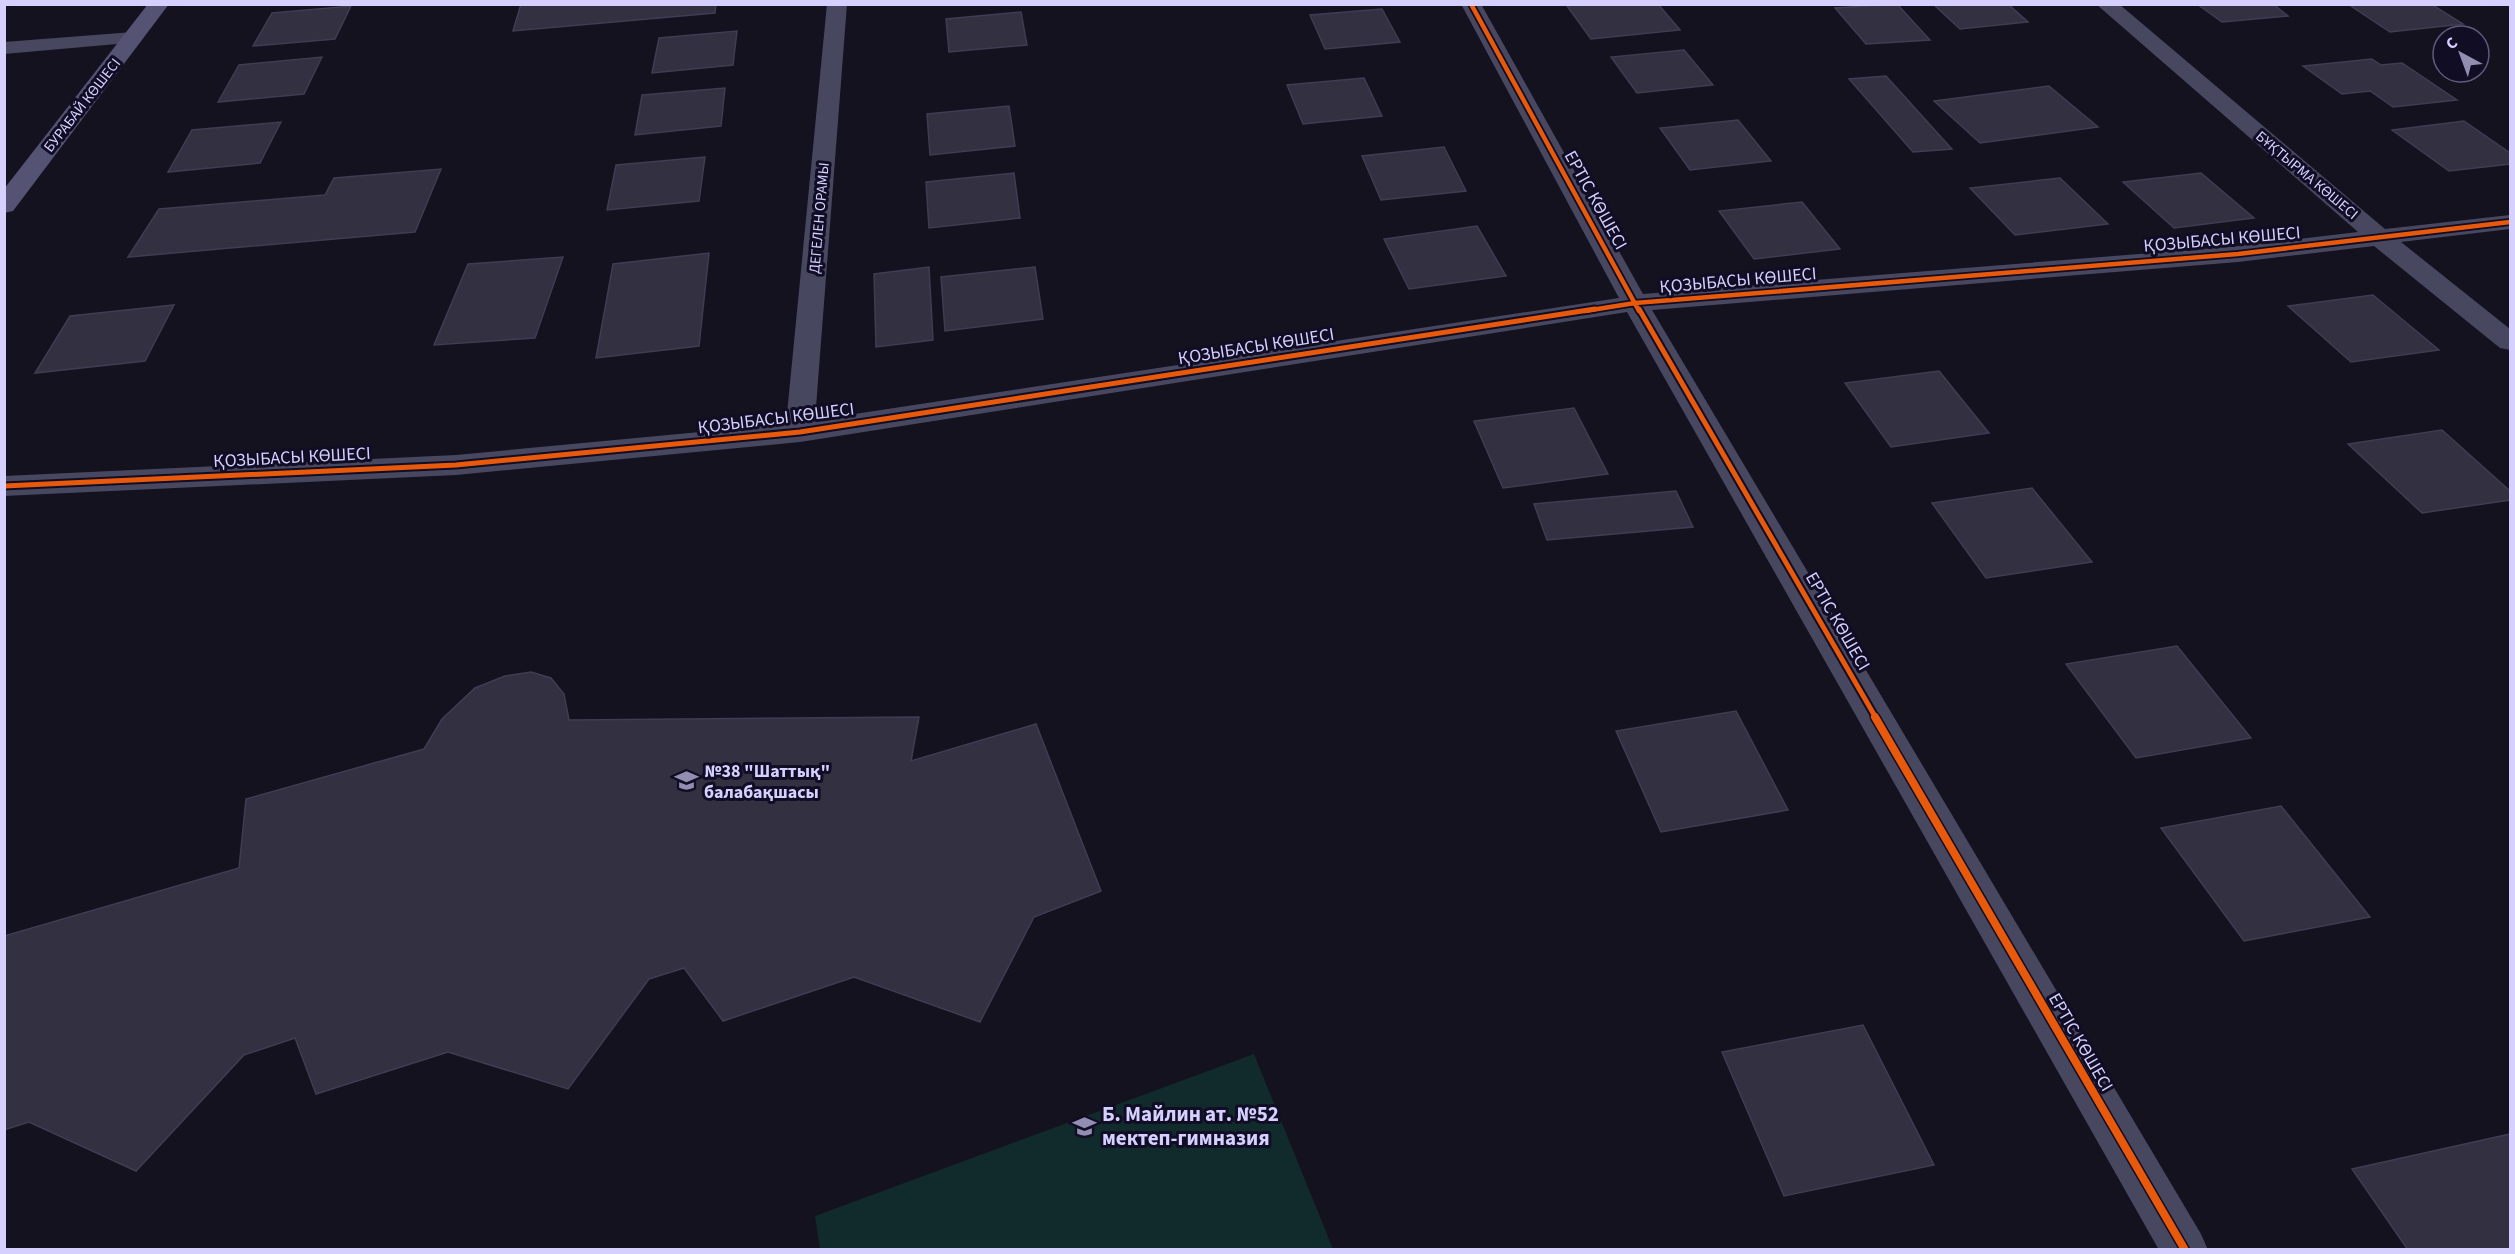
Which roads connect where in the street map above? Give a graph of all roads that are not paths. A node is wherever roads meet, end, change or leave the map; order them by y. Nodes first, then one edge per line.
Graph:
1 (159, 4) edge
2 (837, 4) edge
3 (1471, 4) edge
4 (2106, 4) edge
5 (133, 38) junction
6 (4, 48) edge
7 (4, 206) edge
8 (2511, 222) edge
9 (2380, 238) junction
10 (1635, 303) junction
11 (2511, 342) edge
12 (800, 432) junction
13 (4, 486) edge
14 (2185, 1250) edge

1 - 5 street, БУРАБАЙ КӨШЕСІ
2 - 12 street, ДЕГЕЛЕН ОРАМЫ
3 - 10 street, ЕРТІС КӨШЕСІ
4 - 9 street, БҰҚТЫРМА КӨШЕСІ
5 - 6 street
5 - 7 street, БУРАБАЙ КӨШЕСІ
8 - 9 street, ҚОЗЫБАСЫ КӨШЕСІ
9 - 10 street, ҚОЗЫБАСЫ КӨШЕСІ
9 - 11 street, БҰҚТЫРМА КӨШЕСІ
10 - 12 street, ҚОЗЫБАСЫ КӨШЕСІ
10 - 14 street, ЕРТІС КӨШЕСІ
12 - 13 street, ҚОЗЫБАСЫ КӨШЕСІ

